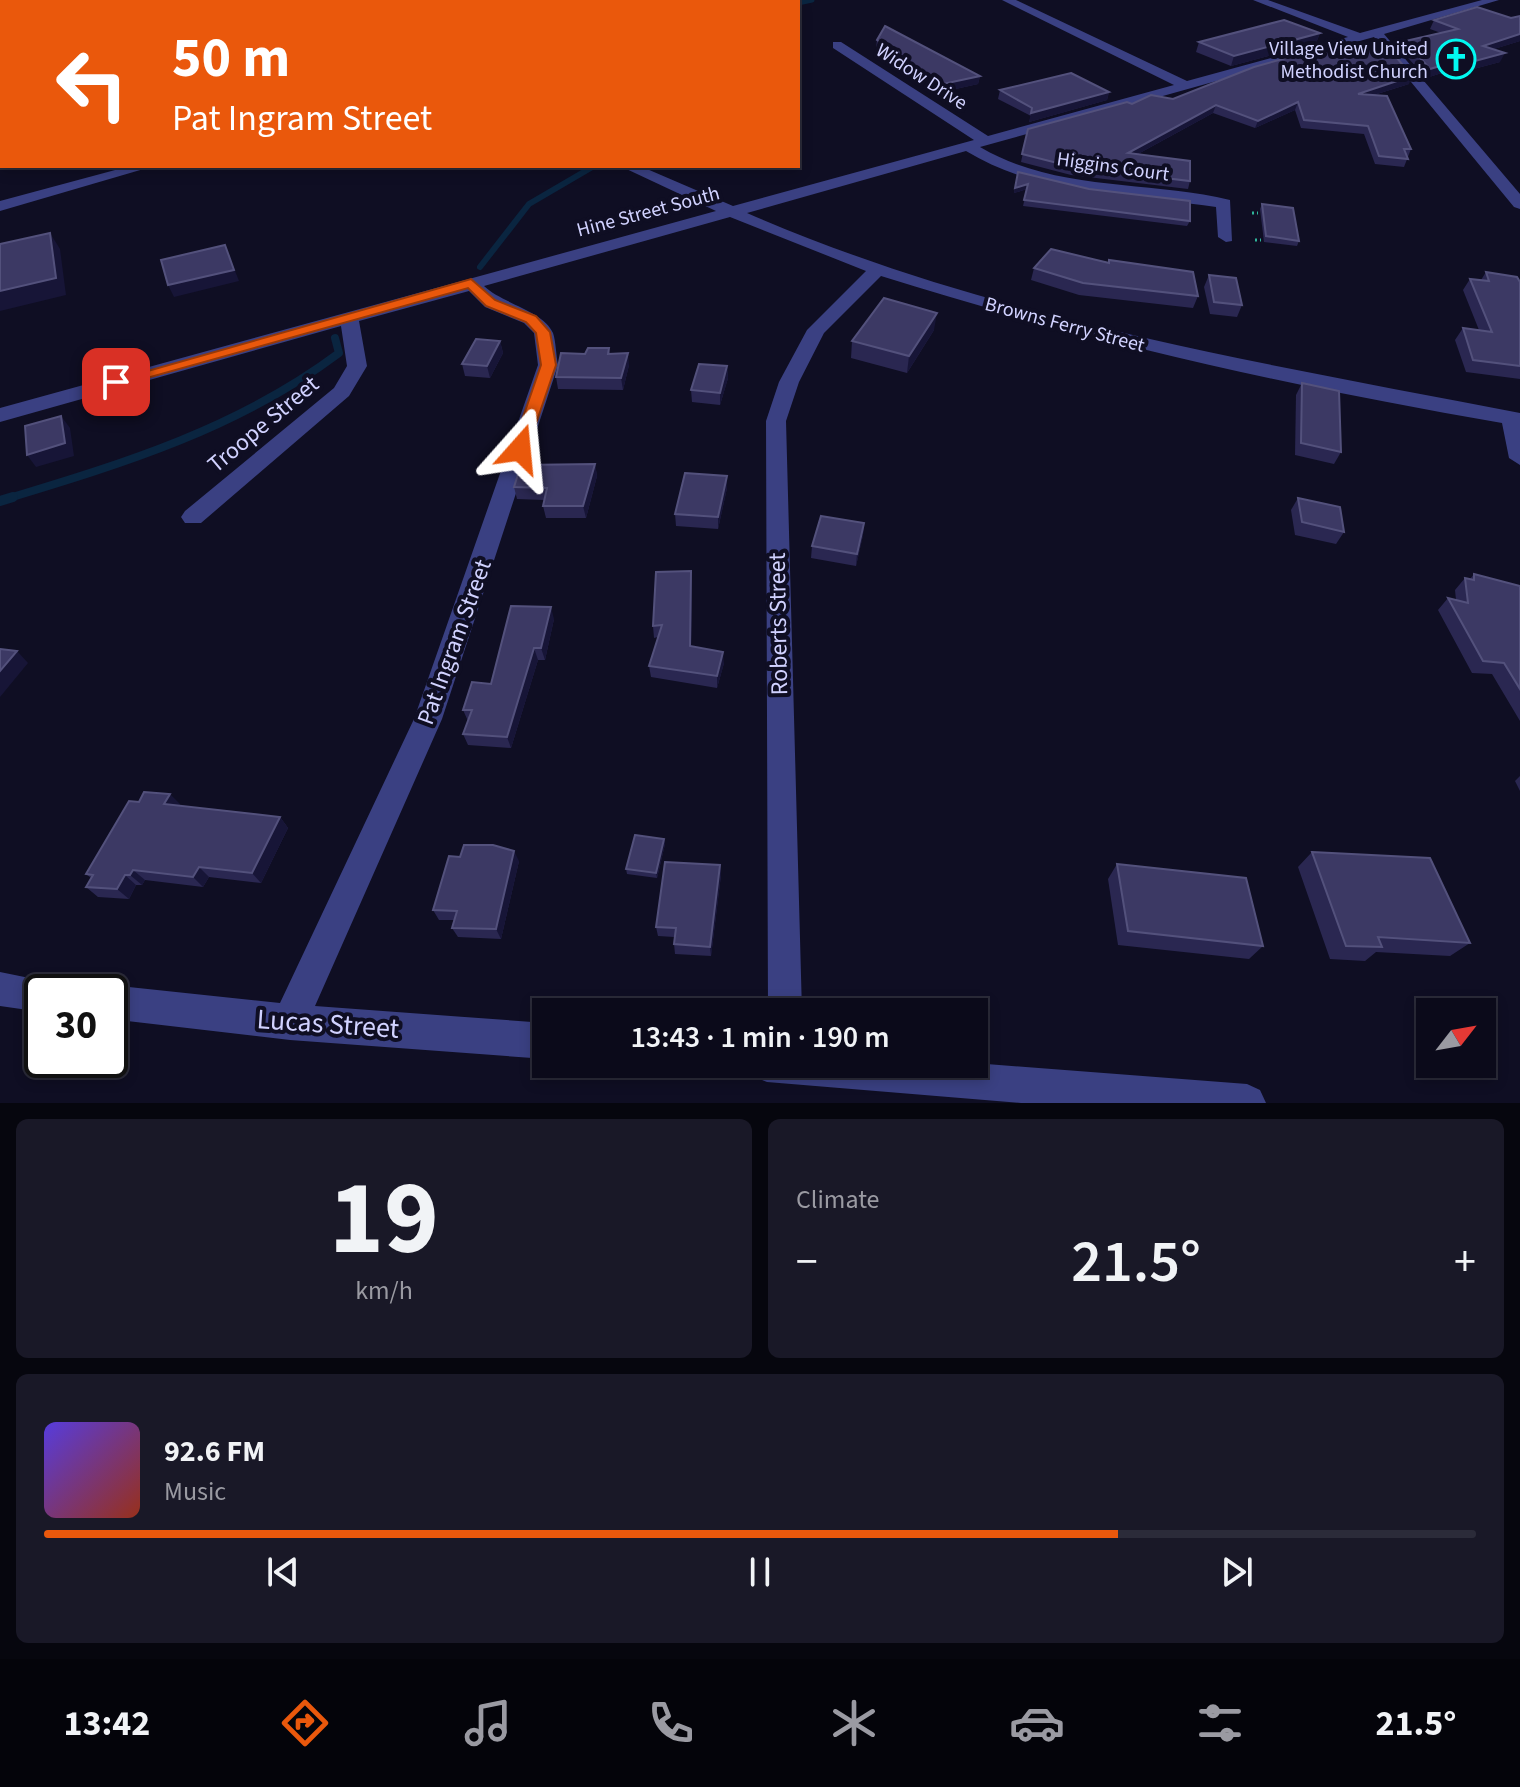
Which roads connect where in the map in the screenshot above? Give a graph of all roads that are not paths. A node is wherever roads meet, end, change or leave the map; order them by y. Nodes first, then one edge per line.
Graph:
1 (1007, 0) edge
2 (1258, 0) edge
3 (1491, 0) edge
4 (1376, 32) junction
5 (1359, 37) junction
6 (837, 45) dead end
7 (1185, 85) junction
8 (986, 141) junction
9 (968, 146) junction
10 (140, 168) edge
11 (632, 168) edge
12 (1520, 204) edge
13 (0, 206) edge
14 (734, 210) junction
15 (1226, 237) dead end
16 (877, 270) junction
17 (471, 283) junction
18 (349, 317) junction
19 (0, 415) edge
20 (1516, 419) edge
21 (1520, 458) edge
22 (193, 517) dead end
23 (0, 989) edge
24 (24, 992) edge
25 (785, 998) edge
26 (128, 1004) edge
27 (290, 1022) junction
28 (532, 1040) edge
29 (940, 1078) edge
30 (1247, 1103) edge

1 - 7 street
2 - 5 street
3 - 4 street, Hine Street South
4 - 5 street, Hine Street South
4 - 12 street
5 - 7 street, Hine Street South
6 - 8 street, Widow Drive
7 - 8 street, Hine Street South
8 - 9 street, Hine Street South
9 - 14 street, Hine Street South
9 - 15 street, Higgins Court
10 - 13 street
11 - 14 street, Browns Ferry Street
14 - 16 street, Browns Ferry Street
14 - 17 street, Hine Street South
16 - 20 street, Browns Ferry Street
16 - 25 street, Roberts Street
17 - 18 street, Hine Street South
17 - 27 street, Pat Ingram Street
18 - 19 street, Hine Street South
18 - 22 street, Troope Street
20 - 21 street
23 - 24 street
26 - 27 street, Lucas Street
27 - 28 street, Lucas Street
29 - 30 street

